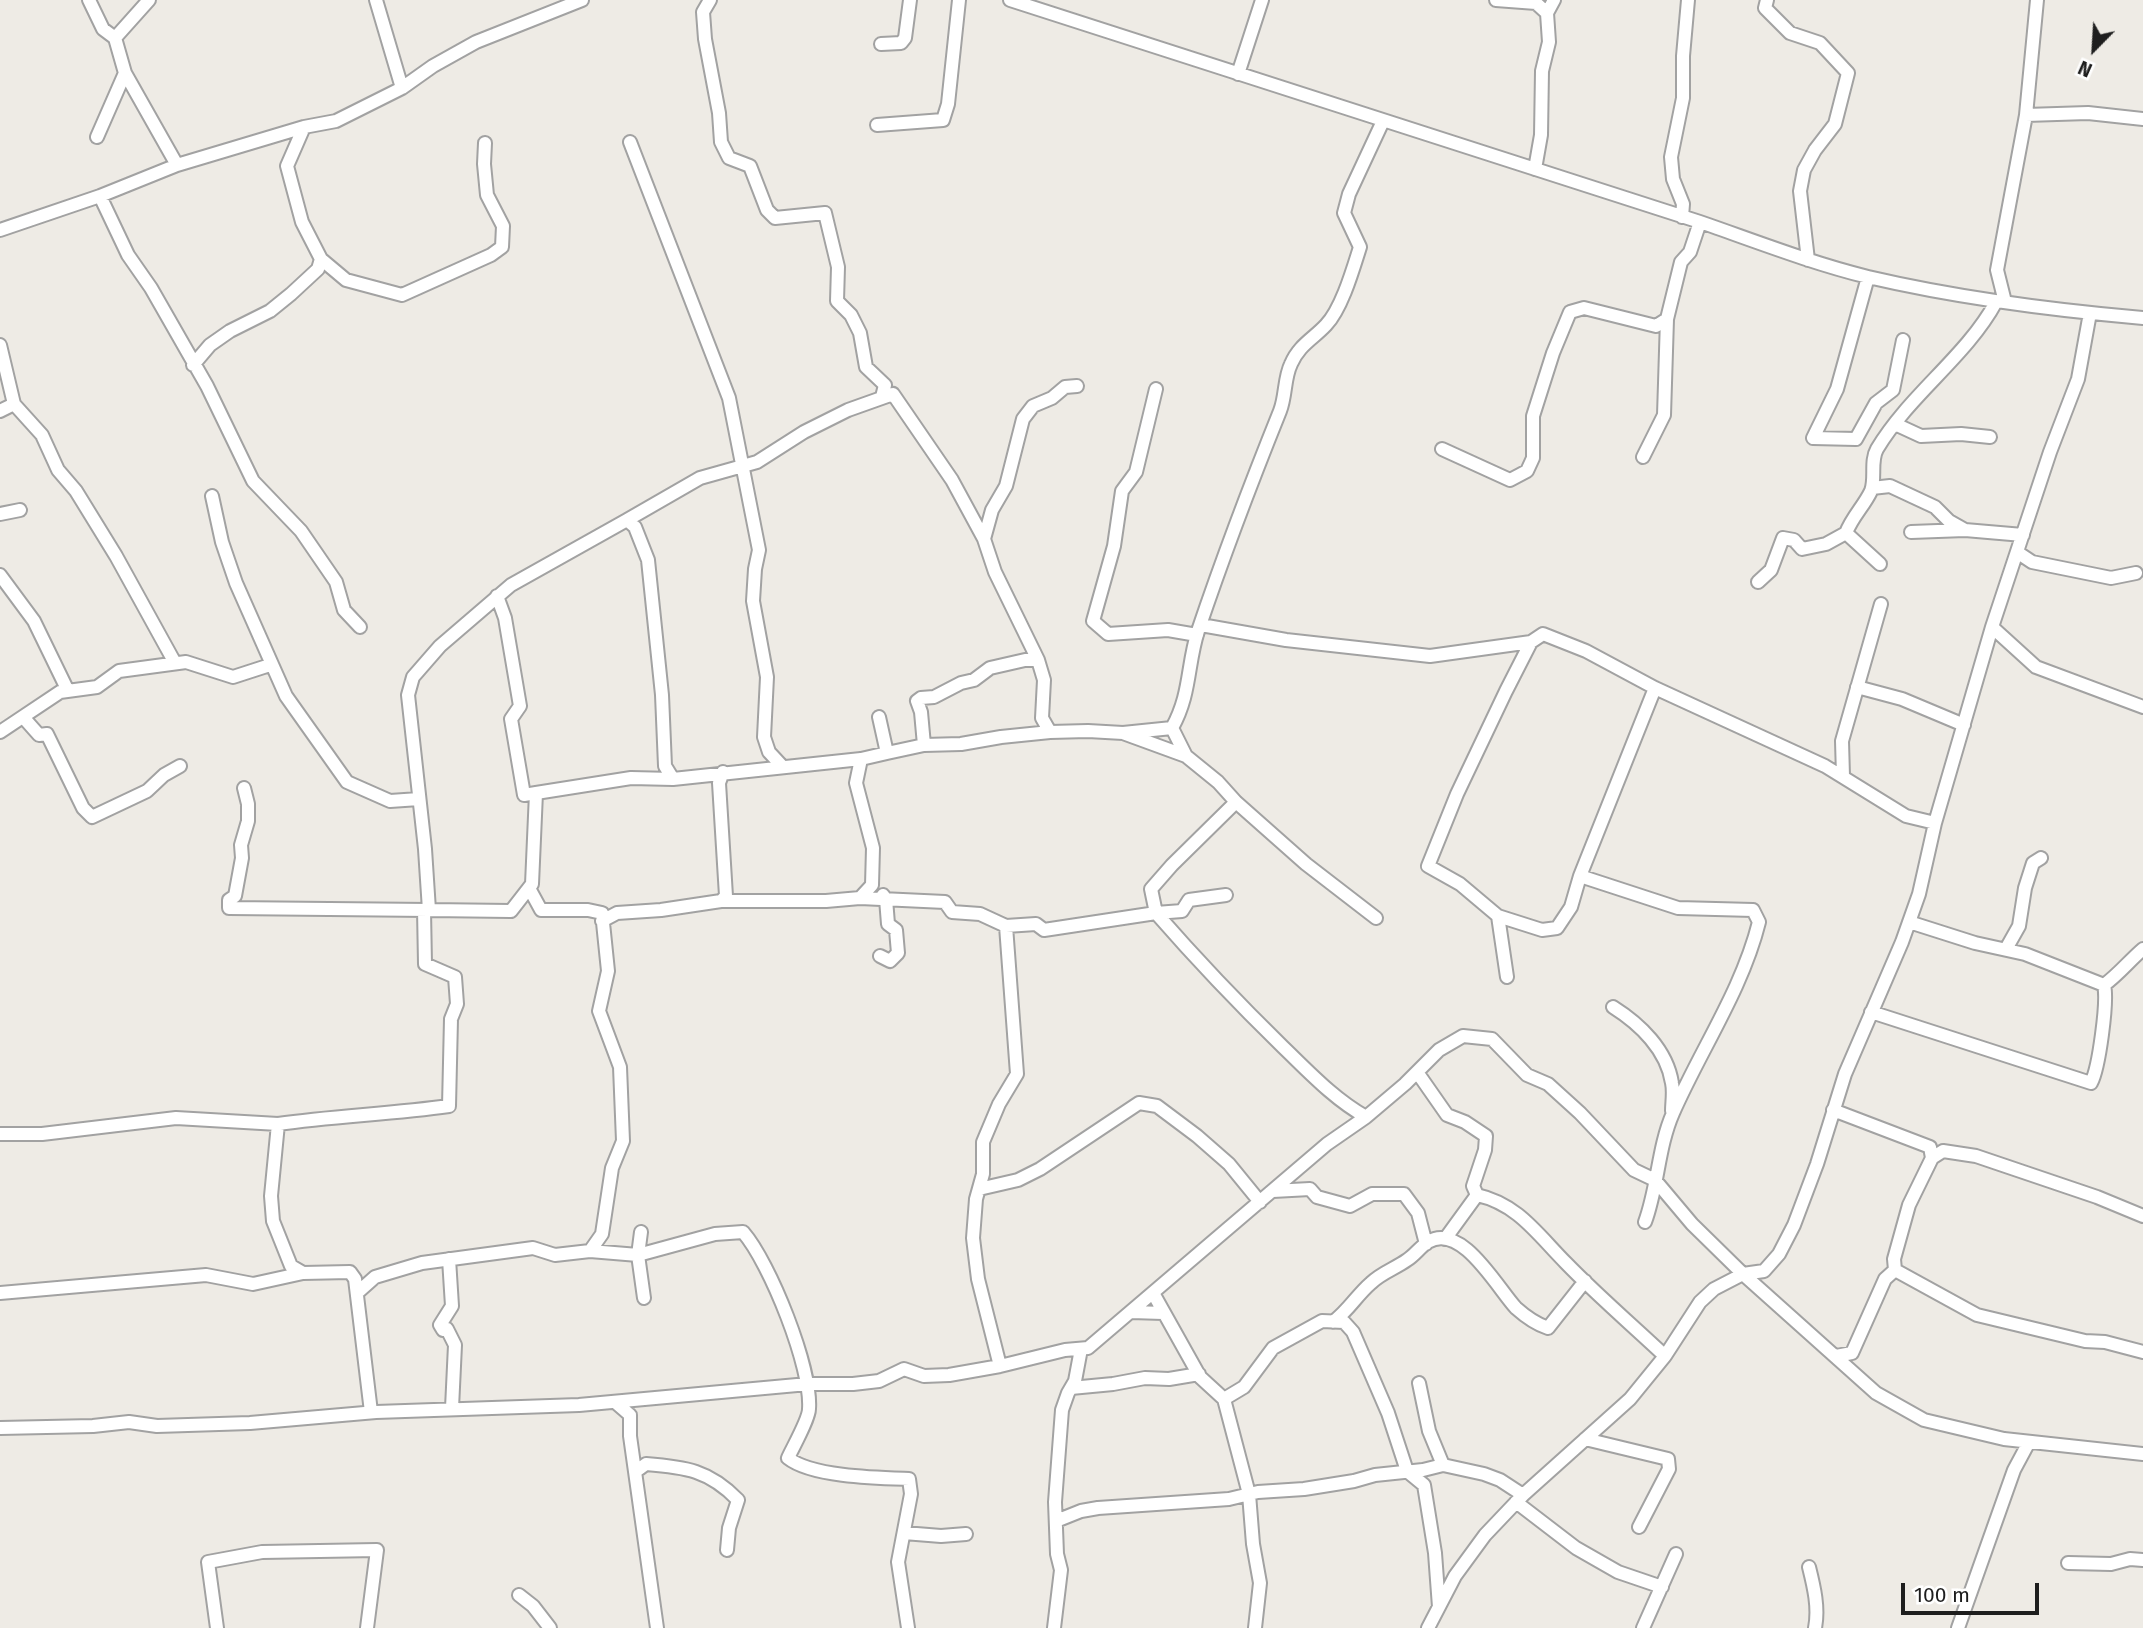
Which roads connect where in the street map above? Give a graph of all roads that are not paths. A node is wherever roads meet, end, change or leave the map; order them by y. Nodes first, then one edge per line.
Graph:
1 (89, 0) edge
2 (149, 0) edge
3 (376, 0) edge
4 (710, 0) edge
5 (910, 0) edge
6 (959, 0) edge
7 (1010, 0) edge
8 (1262, 0) edge
9 (1496, 0) edge
10 (1554, 0) edge
11 (1688, 0) edge
12 (1767, 0) edge
13 (2038, 0) edge
14 (576, 1) edge
15 (1547, 13) junction
16 (115, 38) junction
17 (881, 44) dead end
18 (125, 73) junction
19 (1238, 74) junction
20 (402, 88) junction
21 (2026, 116) junction
22 (2143, 119) edge
23 (1383, 121) junction
24 (877, 125) dead end
25 (304, 127) junction
26 (97, 137) dead end
27 (631, 142) dead end
28 (485, 143) dead end
29 (177, 165) junction
30 (1535, 169) junction
31 (100, 196) junction
32 (1682, 217) junction
33 (1700, 222) junction
34 (0, 230) edge
35 (321, 259) junction
36 (1808, 260) junction
37 (1868, 277) junction
38 (2001, 302) junction
39 (2090, 313) junction
40 (2143, 318) edge
41 (1667, 319) junction
42 (1902, 340) dead end
43 (0, 345) edge
44 (193, 365) junction
45 (1077, 386) dead end
46 (1156, 389) dead end
47 (882, 397) junction
48 (14, 404) junction
49 (0, 411) edge
50 (1895, 424) junction
51 (1990, 437) dead end
52 (1442, 449) dead end
53 (1643, 457) dead end
54 (741, 466) junction
55 (1872, 488) junction
56 (212, 496) dead end
57 (20, 510) dead end
58 (0, 514) edge
59 (627, 520) junction
60 (1965, 530) junction
61 (1911, 532) dead end
62 (1846, 533) junction
63 (2023, 535) junction
64 (984, 538) junction
65 (2017, 552) junction
66 (1880, 564) dead end
67 (2136, 573) dead end
68 (0, 575) edge
69 (1758, 582) dead end
70 (497, 596) junction
71 (1881, 604) dead end
72 (360, 627) dead end
73 (1992, 627) junction
74 (1199, 630) junction
75 (1531, 642) junction
76 (1038, 660) junction
77 (174, 663) junction
78 (270, 665) junction
79 (1857, 687) junction
80 (1655, 688) junction
81 (68, 691) junction
82 (2143, 707) edge
83 (23, 717) junction
84 (879, 717) dead end
85 (1964, 725) junction
86 (1172, 728) junction
87 (0, 732) edge
88 (1050, 732) junction
89 (1123, 733) junction
90 (924, 745) junction
91 (887, 753) junction
92 (1186, 756) junction
93 (861, 759) junction
94 (180, 766) dead end
95 (782, 766) junction
96 (723, 772) junction
97 (1843, 776) junction
98 (673, 779) junction
99 (244, 789) dead end
100 (536, 793) junction
101 (419, 799) junction
102 (1237, 802) junction
103 (1935, 822) junction
104 (2041, 858) dead end
105 (1580, 876) junction
106 (872, 885) junction
107 (529, 888) junction
108 (1226, 895) dead end
109 (860, 898) junction
110 (886, 899) junction
111 (721, 901) junction
112 (426, 910) junction
113 (1156, 913) junction
114 (1498, 916) junction
115 (1376, 918) dead end
116 (602, 922) junction
117 (1909, 922) junction
118 (1006, 926) junction
119 (2006, 949) junction
120 (2143, 949) edge
121 (880, 956) dead end
122 (1507, 977) dead end
123 (2104, 985) junction
124 (1613, 1007) dead end
125 (1871, 1012) junction
126 (1417, 1072) junction
127 (1833, 1110) junction
128 (1672, 1115) junction
129 (1366, 1117) junction
130 (278, 1124) junction
131 (0, 1134) edge
132 (1935, 1152) junction
133 (1655, 1180) junction
134 (979, 1189) junction
135 (1273, 1191) junction
136 (1477, 1195) junction
137 (1260, 1202) junction
138 (2143, 1216) edge
139 (1645, 1222) dead end
140 (641, 1232) dead end
141 (1445, 1239) junction
142 (1426, 1244) junction
143 (590, 1251) junction
144 (638, 1255) junction
145 (449, 1259) junction
146 (1895, 1270) junction
147 (303, 1273) junction
148 (1743, 1274) junction
149 (1585, 1281) junction
150 (0, 1293) edge
151 (357, 1293) junction
152 (1153, 1293) junction
153 (644, 1298) dead end
154 (1130, 1312) junction
155 (1163, 1313) junction
156 (1333, 1322) junction
157 (1081, 1349) junction
158 (2143, 1352) edge
159 (1665, 1356) junction
160 (1836, 1356) junction
161 (1000, 1366) junction
162 (1199, 1374) junction
163 (1419, 1383) dead end
164 (808, 1384) junction
165 (1071, 1388) junction
166 (1224, 1399) junction
167 (615, 1402) junction
168 (452, 1408) junction
169 (371, 1412) junction
170 (0, 1428) edge
171 (1585, 1439) junction
172 (2029, 1442) junction
173 (2143, 1454) edge
174 (1443, 1465) junction
175 (1407, 1471) junction
176 (635, 1472) junction
177 (1249, 1494) junction
178 (1520, 1499) junction
179 (1056, 1521) junction
180 (1639, 1527) dead end
181 (904, 1533) junction
182 (966, 1534) dead end
183 (727, 1550) dead end
184 (1676, 1554) dead end
185 (2143, 1560) edge
186 (2068, 1563) dead end
187 (1809, 1567) dead end
188 (1662, 1587) junction
189 (519, 1595) dead end
190 (1439, 1608) junction
191 (217, 1628) edge
192 (367, 1628) edge
193 (550, 1628) edge
194 (657, 1628) edge
195 (908, 1628) edge
196 (1054, 1628) edge
197 (1255, 1628) edge
198 (1428, 1628) edge
199 (1643, 1628) edge
200 (1815, 1628) edge
201 (1958, 1628) edge

1 - 16 street
2 - 16 street
3 - 20 street
4 - 47 street
5 - 17 street
6 - 24 street
7 - 19 street
8 - 19 street
9 - 15 street
10 - 15 street
11 - 32 street
12 - 36 street
13 - 21 street
14 - 20 street
15 - 30 street
16 - 18 street
18 - 26 street
18 - 29 street
19 - 23 street
20 - 25 street
21 - 22 street
21 - 38 street
23 - 30 street
23 - 74 street
25 - 29 street
25 - 35 street
27 - 54 street
28 - 35 street
29 - 31 street
30 - 32 street
31 - 34 street
31 - 44 street
32 - 33 street
33 - 36 street
33 - 41 street
35 - 44 street
36 - 37 street
37 - 38 street
37 - 42 street
38 - 39 street
38 - 50 street
39 - 40 street
39 - 63 street
41 - 52 street
41 - 53 street
43 - 48 street
44 - 72 street
45 - 64 street
46 - 74 street
47 - 54 street
47 - 64 street
48 - 49 street
48 - 77 street
50 - 51 street
50 - 55 street
54 - 59 street
54 - 95 street
55 - 60 street
55 - 62 street
56 - 78 street
57 - 58 street
59 - 70 street
59 - 98 street
60 - 61 street
60 - 63 street
62 - 66 street
62 - 69 street
63 - 65 street
64 - 76 street
65 - 67 street
65 - 73 street
68 - 81 street
70 - 100 street
70 - 101 street
71 - 79 street
73 - 82 street
73 - 85 street
74 - 75 street
74 - 86 street
75 - 80 street
75 - 114 street
76 - 88 street
76 - 90 street
77 - 78 street
77 - 81 street
78 - 101 street
79 - 85 street
79 - 97 street
80 - 97 street
80 - 105 street
81 - 83 street
83 - 87 street
83 - 94 street
84 - 91 street
85 - 103 street
86 - 89 street
86 - 92 street
88 - 89 street
88 - 90 street
89 - 92 street
90 - 91 street
91 - 93 street
92 - 102 street
93 - 95 street
93 - 106 street
95 - 96 street
96 - 98 street
96 - 111 street
97 - 103 street
98 - 100 street
99 - 112 street
100 - 107 street
101 - 112 street
102 - 113 street
102 - 115 street
103 - 117 street
104 - 119 street
105 - 114 street
105 - 128 street
106 - 109 street
106 - 110 street
107 - 112 street
107 - 116 street
108 - 113 street
109 - 110 street
109 - 111 street
110 - 118 street
110 - 121 street
111 - 116 street
112 - 130 street
113 - 118 street
113 - 129 street
114 - 122 street
116 - 143 street
117 - 119 street
117 - 125 street
118 - 134 street
119 - 123 street
120 - 123 street
123 - 125 street
124 - 128 street
125 - 127 street
126 - 129 street
126 - 133 street
126 - 136 street
127 - 132 street
127 - 148 street
128 - 133 street
129 - 135 street
130 - 131 street
130 - 147 street
132 - 138 street
132 - 146 street
133 - 139 street
133 - 148 street
134 - 137 street
134 - 161 street
135 - 137 street
135 - 142 street
136 - 141 street
136 - 149 street
137 - 152 street
140 - 144 street
141 - 142 street
141 - 149 street
142 - 156 street
143 - 144 street
143 - 145 street
144 - 153 street
144 - 164 street
145 - 151 street
145 - 168 street
146 - 158 street
146 - 160 street
147 - 150 street
147 - 151 street
148 - 159 street
148 - 160 street
149 - 159 street
151 - 169 street
152 - 154 street
152 - 155 street
154 - 155 street
154 - 157 street
155 - 162 street
156 - 166 street
156 - 175 street
157 - 161 street
157 - 165 street
159 - 171 street
160 - 172 street
161 - 164 street
162 - 165 street
162 - 166 street
163 - 174 street
164 - 167 street
164 - 181 street
165 - 179 street
166 - 177 street
167 - 168 street
167 - 176 street
168 - 169 street
169 - 170 street
171 - 178 street
171 - 180 street
172 - 173 street
172 - 201 street
174 - 175 street
174 - 178 street
175 - 177 street
175 - 190 street
176 - 183 street
176 - 194 street
177 - 179 street
177 - 197 street
178 - 188 street
178 - 190 street
179 - 196 street
181 - 182 street
181 - 195 street
184 - 188 street
185 - 186 street
187 - 200 street
188 - 199 street
189 - 193 street
190 - 198 street
191 - 192 street

